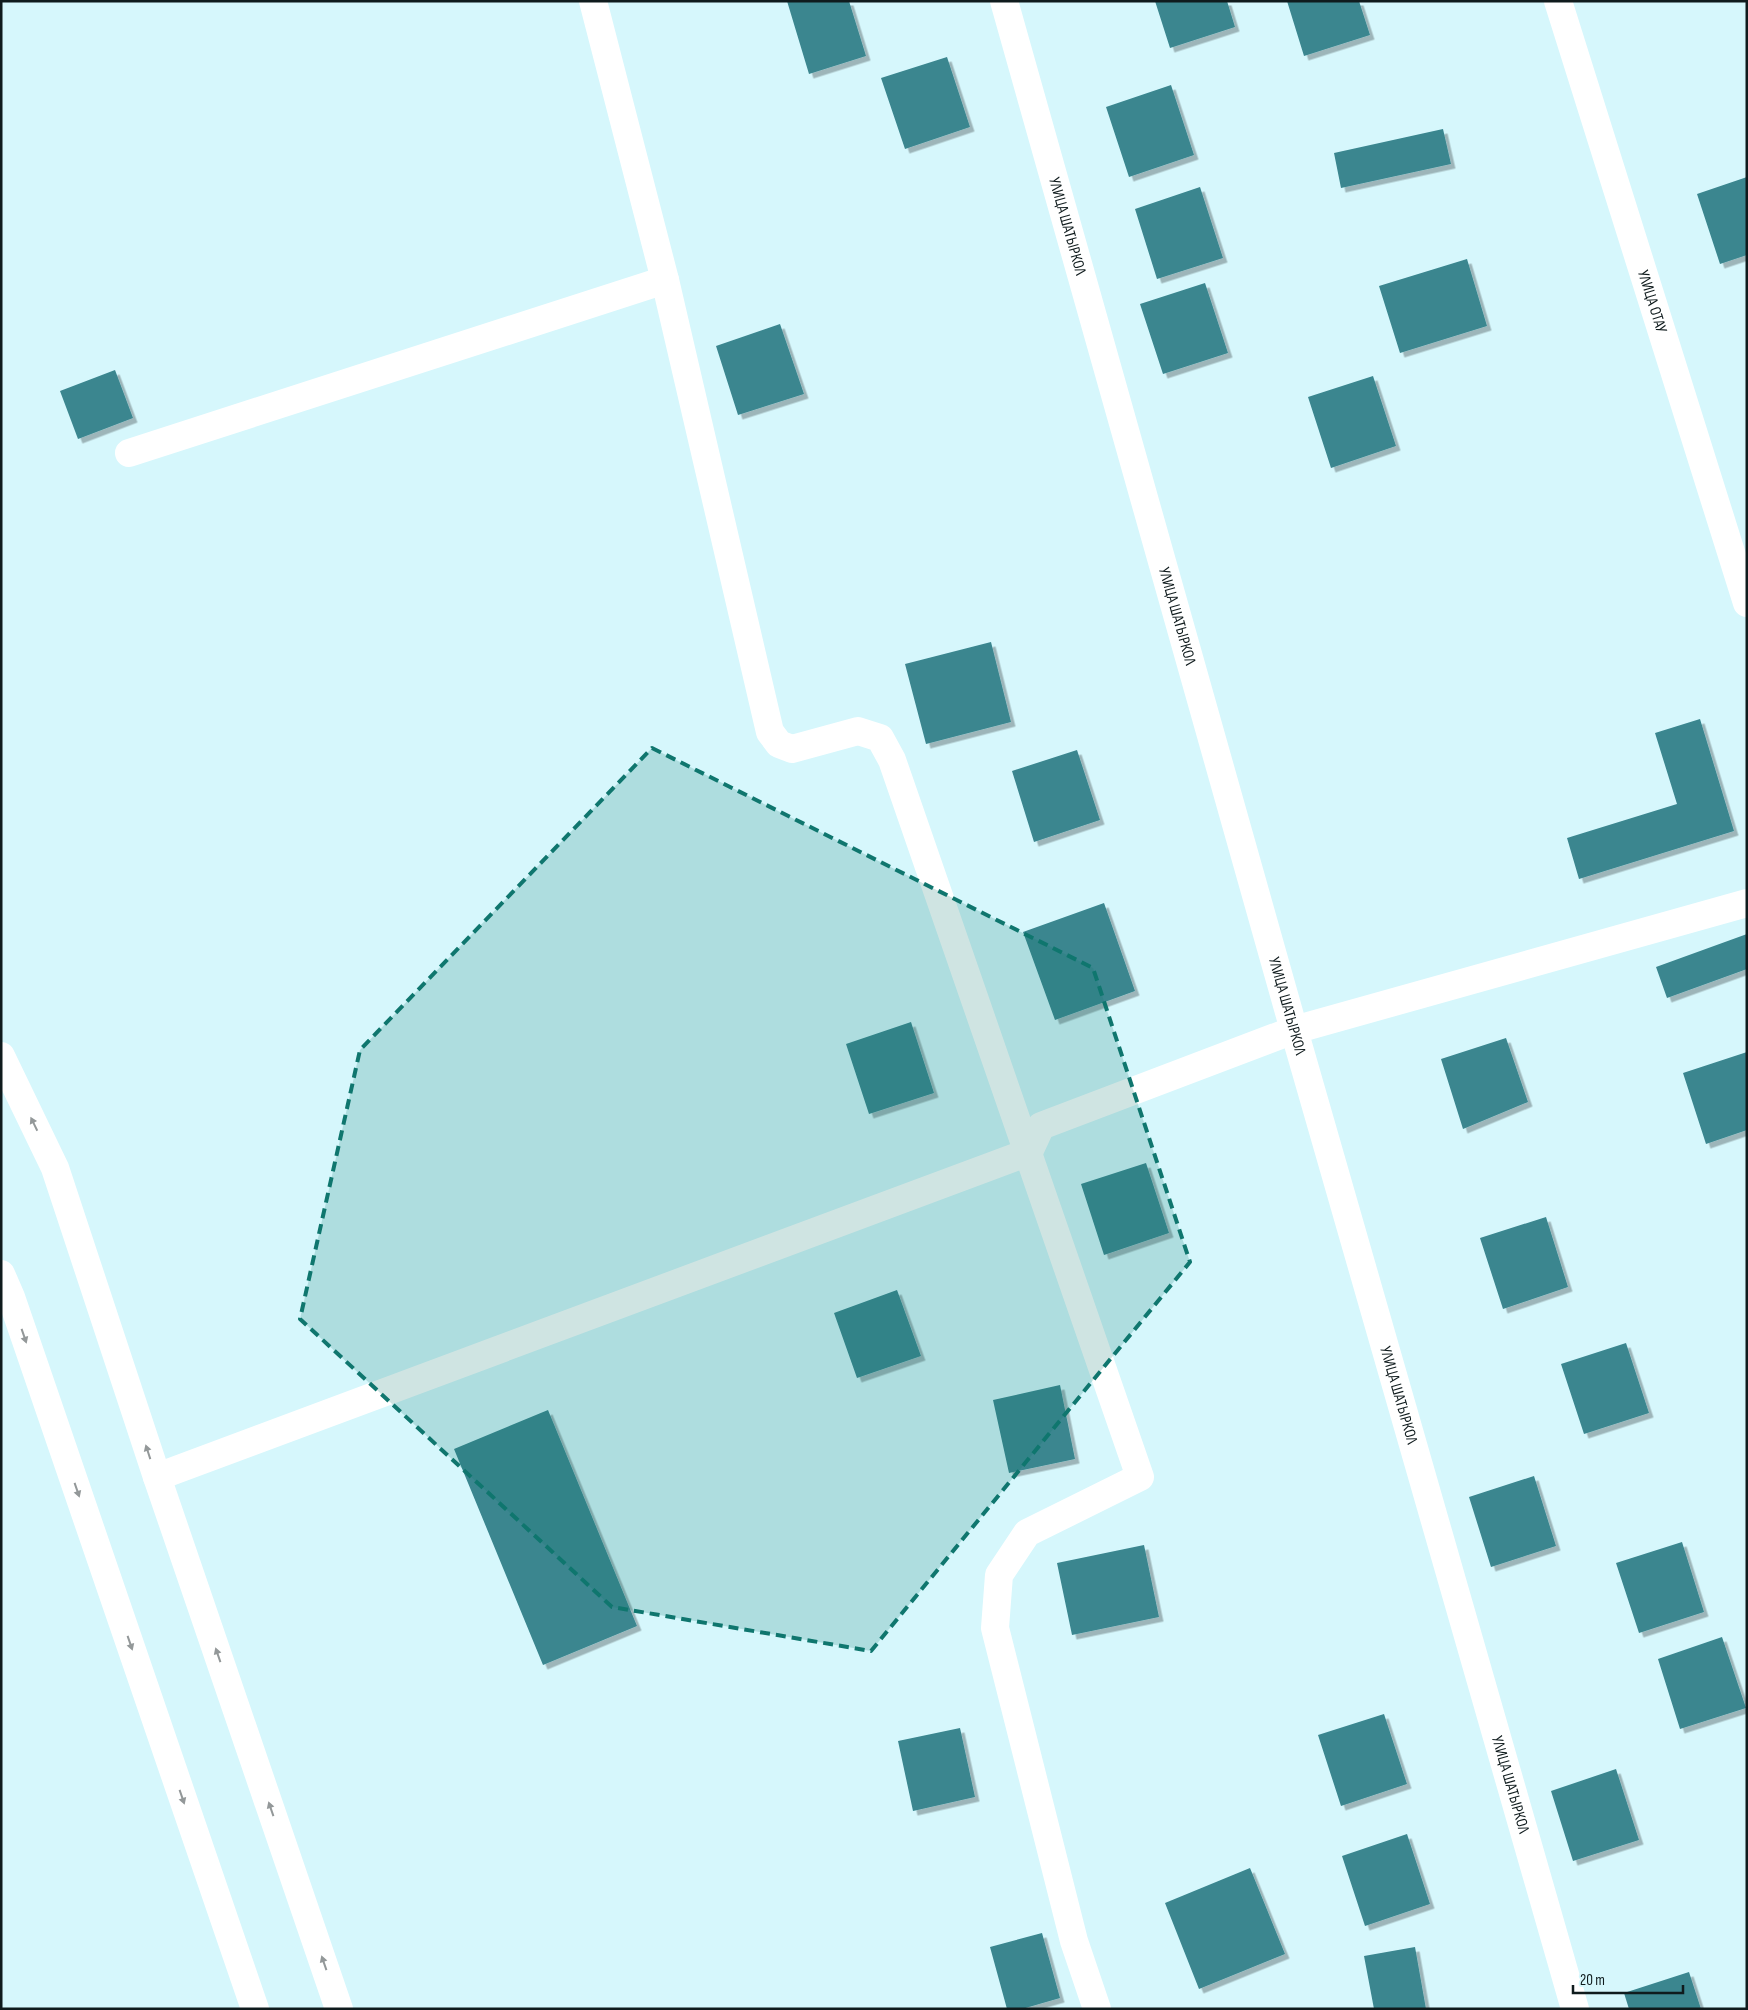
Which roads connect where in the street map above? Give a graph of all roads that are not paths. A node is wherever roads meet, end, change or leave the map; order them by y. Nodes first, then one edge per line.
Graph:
1 (593, 1) edge
2 (1004, 1) edge
3 (1558, 1) edge
4 (665, 280) junction
5 (129, 453) dead end
6 (1747, 603) edge
7 (1747, 903) edge
8 (1294, 1030) junction
9 (1, 1056) edge
10 (1029, 1152) junction
11 (4, 1289) edge
12 (156, 1478) junction
13 (255, 2009) edge
14 (339, 2009) edge
15 (1097, 2009) edge
16 (1575, 2009) edge

1 - 4 main road
2 - 8 main road, УЛИЦА ШАТЫРКОЛ
3 - 6 main road, УЛИЦА ОТАУ
4 - 5 main road
4 - 10 main road
7 - 8 main road
8 - 10 main road
8 - 16 main road, УЛИЦА ШАТЫРКОЛ
12 -> 9 main road
10 - 12 main road
10 - 15 main road
11 -> 13 main road
14 -> 12 main road

